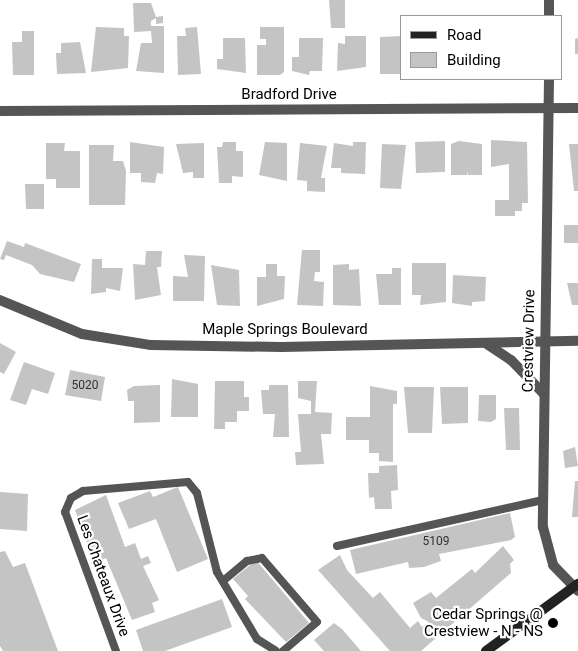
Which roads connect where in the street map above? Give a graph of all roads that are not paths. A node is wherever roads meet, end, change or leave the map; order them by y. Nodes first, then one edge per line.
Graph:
1 (549, 0) edge
2 (549, 15) edge
3 (549, 80) edge
4 (549, 108) junction
5 (578, 108) edge
6 (0, 111) edge
7 (0, 300) edge
8 (544, 342) junction
9 (578, 342) edge
10 (486, 343) junction
11 (544, 394) junction
12 (543, 500) junction
13 (337, 546) dead end
14 (223, 582) junction
15 (576, 587) edge
16 (116, 651) edge
17 (276, 651) edge
18 (283, 651) edge
19 (486, 651) edge

1 - 2 street
3 - 4 street, Crestview Drive
4 - 5 street, Bradford Drive
4 - 6 street, Bradford Drive
4 - 8 street, Crestview Drive
7 - 10 street, Maple Springs Boulevard
8 - 9 street, Maple Springs Boulevard
8 - 10 street, Maple Springs Boulevard
8 - 11 street, Crestview Drive
10 - 11 street
11 - 12 street, Crestview Drive
12 - 13 lane
12 - 15 street, Crestview Drive
14 - 16 lane, Les Chateaux Drive
14 - 17 lane, Les Chateaux Drive
14 - 18 lane
15 - 19 main road

